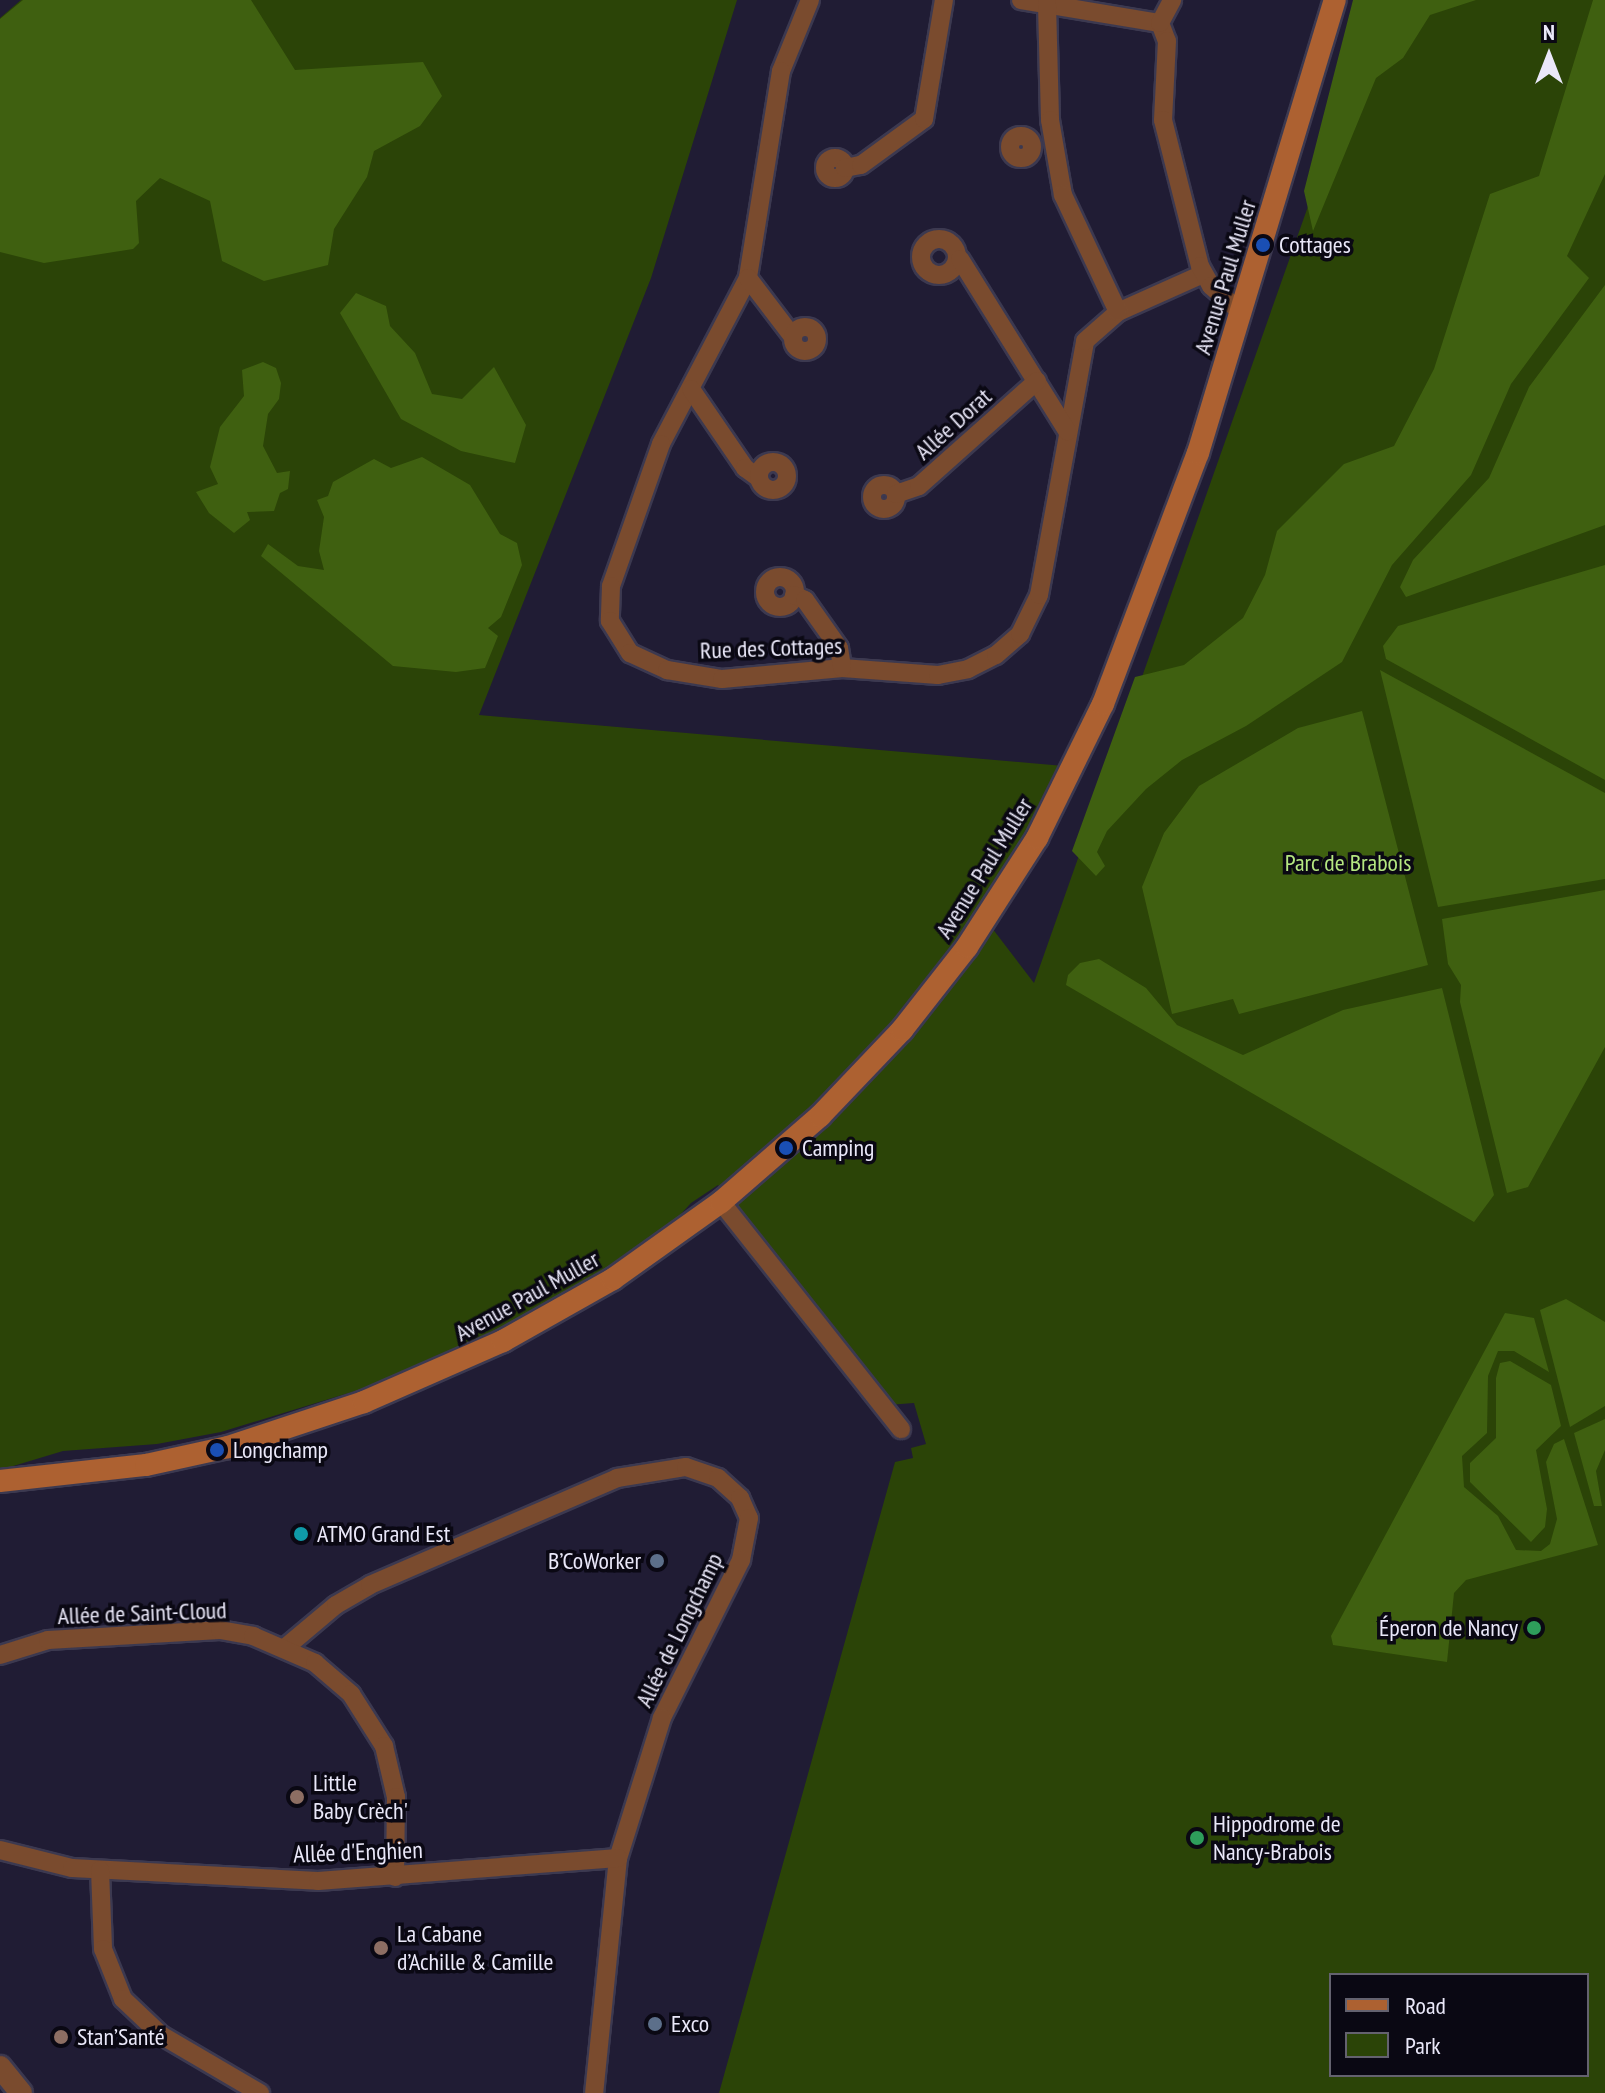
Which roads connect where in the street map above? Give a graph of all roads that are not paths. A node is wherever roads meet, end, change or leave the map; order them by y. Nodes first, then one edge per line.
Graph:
1 (810, 0) edge
2 (944, 0) edge
3 (1021, 0) edge
4 (1172, 0) edge
5 (1335, 0) edge
6 (1047, 4) junction
7 (1160, 23) junction
8 (1051, 133) junction
9 (1030, 142) dead end
10 (845, 168) dead end
11 (960, 259) dead end
12 (1203, 274) junction
13 (748, 278) junction
14 (1118, 312) junction
15 (1242, 313) junction
16 (793, 337) dead end
17 (1032, 374) junction
18 (691, 389) junction
19 (1067, 431) junction
20 (759, 478) dead end
21 (896, 494) dead end
22 (794, 595) dead end
23 (842, 668) junction
24 (721, 1202) junction
25 (901, 1429) dead end
26 (3, 1480) edge
27 (286, 1647) junction
28 (0, 1655) edge
29 (0, 1850) edge
30 (618, 1858) junction
31 (100, 1870) junction
32 (395, 1877) junction
33 (0, 2067) edge
34 (21, 2093) edge
35 (260, 2093) edge
36 (594, 2093) edge

1 - 13 street, Rue des Cottages
2 - 10 street
3 - 6 street
4 - 7 street
5 - 15 main road, Avenue Paul Muller
6 - 7 street
6 - 8 street
7 - 12 street
8 - 9 street
8 - 14 street
11 - 17 street
12 - 14 street, Rue des Cottages
12 - 15 street
13 - 16 street
13 - 18 street, Rue des Cottages
14 - 19 street, Rue des Cottages
15 - 24 main road, Avenue Paul Muller
17 - 19 street
17 - 21 street, Allée Dorat
18 - 20 street
18 - 23 street, Rue des Cottages
19 - 23 street, Rue des Cottages
22 - 23 street
24 - 25 street
24 - 26 main road, Avenue Paul Muller
27 - 28 street, Allée de Saint-Cloud
27 - 30 street, Allée de Longchamp
27 - 32 street, Allée de Saint-Cloud
29 - 31 street
30 - 32 street, Allée d'Enghien
30 - 36 street, Allée de Longchamp
31 - 32 street, Allée d'Enghien
31 - 35 street
33 - 34 street

